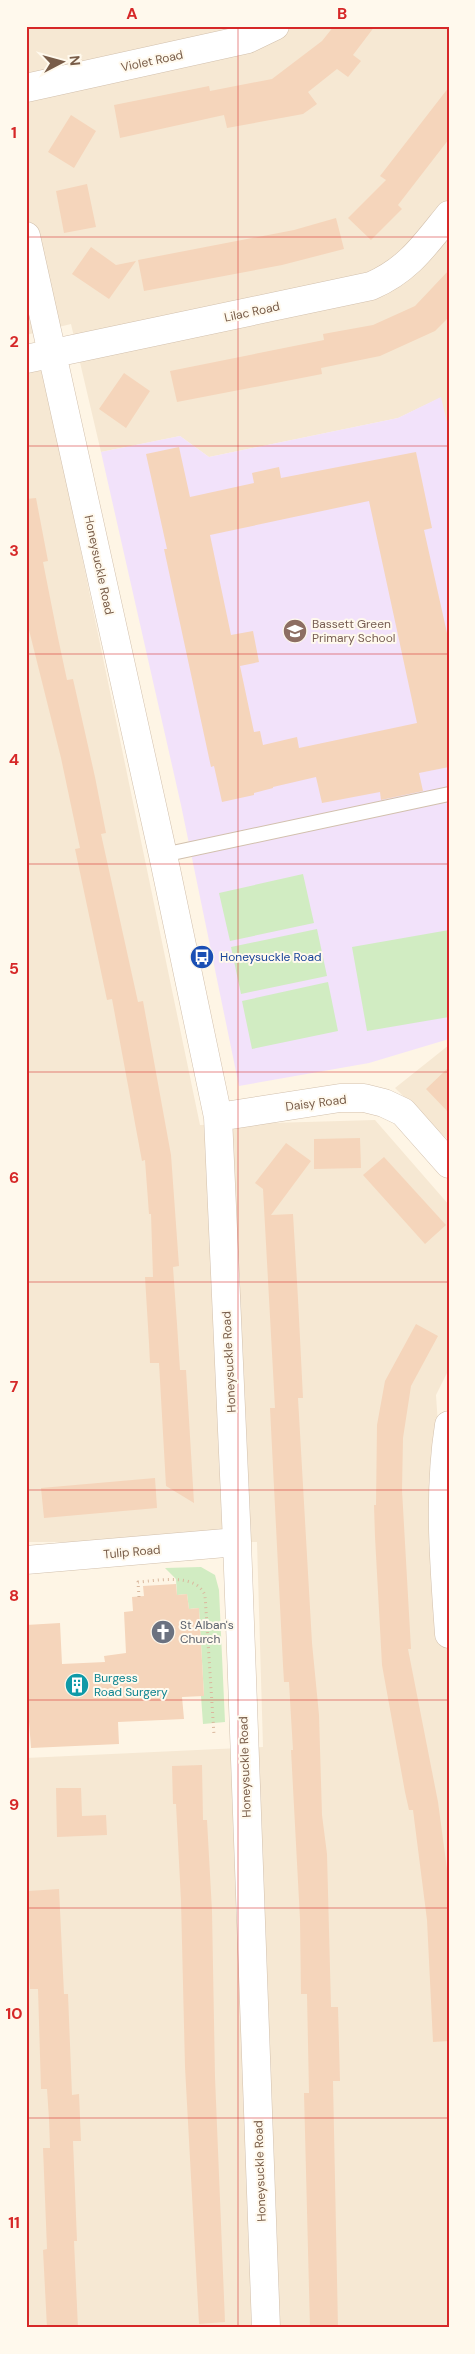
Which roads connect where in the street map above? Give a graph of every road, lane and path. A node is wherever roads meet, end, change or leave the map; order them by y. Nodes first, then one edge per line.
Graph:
1 (275, 26) edge
2 (26, 88) edge
3 (449, 214) edge
4 (26, 236) edge
5 (38, 356) edge
6 (449, 794) edge
7 (163, 856) junction
8 (218, 1117) junction
9 (449, 1164) edge
10 (449, 1425) edge
11 (237, 1542) junction
12 (26, 1560) edge
13 (139, 1596) dead end
14 (449, 1634) edge
15 (214, 1735) dead end
16 (266, 2328) edge

1 - 2 street, Violet Road
3 - 5 street, Lilac Road
4 - 5 street, Honeysuckle Road
5 - 7 street, Honeysuckle Road
6 - 7 lane
7 - 8 street, Honeysuckle Road
8 - 9 street, Daisy Road
8 - 11 street, Honeysuckle Road
10 - 14 street
11 - 12 street, Tulip Road
11 - 16 street, Honeysuckle Road
13 - 15 path

